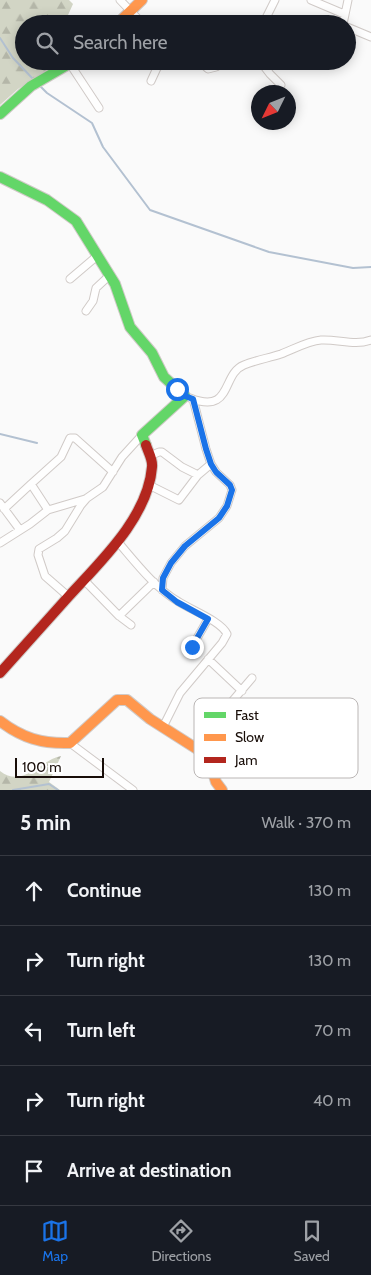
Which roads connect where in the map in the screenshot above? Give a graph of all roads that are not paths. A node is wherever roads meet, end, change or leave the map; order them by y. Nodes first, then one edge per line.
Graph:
1 (120, 0) edge
2 (142, 0) edge
3 (275, 0) edge
4 (311, 0) edge
5 (348, 0) edge
6 (131, 12) junction
7 (344, 14) joint
8 (128, 15) edge
9 (134, 15) edge
10 (268, 15) edge
11 (356, 31) edge
12 (371, 37) edge
13 (59, 70) edge
14 (76, 70) edge
15 (156, 70) edge
16 (267, 70) edge
17 (151, 81) dead end
18 (281, 85) dead end
19 (99, 108) dead end
20 (0, 114) edge
21 (0, 177) edge
22 (97, 256) junction
23 (110, 275) junction
24 (70, 279) dead end
25 (86, 311) dead end
26 (371, 340) edge
27 (189, 397) junction
28 (142, 435) junction
29 (150, 456) junction
30 (211, 464) junction
31 (113, 472) junction
32 (198, 476) junction
33 (31, 484) junction
34 (149, 485) junction
35 (87, 498) junction
36 (2, 506) edge
37 (48, 510) junction
38 (20, 530) junction
39 (118, 542) junction
40 (0, 543) edge
41 (84, 580) junction
42 (154, 582) junction
43 (162, 590) junction
44 (69, 596) junction
45 (119, 616) junction
46 (208, 619) junction
47 (131, 626) dead end
48 (192, 647) dead end
49 (208, 659) junction
50 (1, 670) edge
51 (252, 678) dead end
52 (242, 690) junction
53 (235, 698) edge
54 (0, 721) edge
55 (163, 727) junction
56 (70, 743) junction
57 (194, 746) edge
58 (214, 778) edge
59 (132, 790) edge
60 (222, 790) edge

1 - 6 street
2 - 6 street
3 - 10 street
4 - 7 street
5 - 7 street
6 - 8 street
6 - 9 street
11 - 12 street
13 - 20 street
14 - 19 street
15 - 17 street
16 - 18 street
21 - 22 street
22 - 23 street
22 - 24 street
23 - 25 street
23 - 27 street
26 - 27 street
27 - 28 street
27 - 30 street
28 - 29 street
28 - 31 street
29 - 32 street
29 - 34 street
30 - 32 street
30 - 43 street
31 - 33 street
31 - 35 street
32 - 34 street
33 - 36 street
33 - 37 street
34 - 39 street
35 - 37 street
35 - 44 street
36 - 38 street
37 - 38 street
38 - 40 street
39 - 41 street
39 - 42 street
41 - 44 street
41 - 45 street
42 - 43 street
42 - 45 street
43 - 46 street
44 - 50 street
45 - 47 street
46 - 48 street
46 - 49 street
49 - 52 street
49 - 55 street
51 - 52 street
52 - 53 street
54 - 56 street
55 - 56 street
55 - 57 street
56 - 59 street
58 - 60 street

